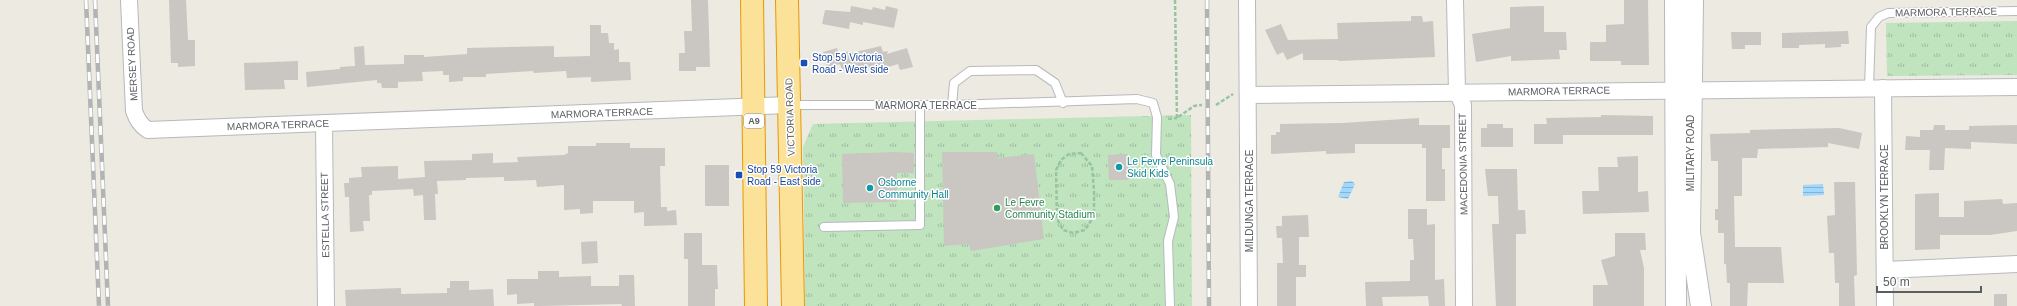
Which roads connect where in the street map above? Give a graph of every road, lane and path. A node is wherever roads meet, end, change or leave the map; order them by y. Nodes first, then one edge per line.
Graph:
1 (129, 0) edge
2 (1175, 0) edge
3 (1247, 0) edge
4 (1455, 0) edge
5 (1675, 0) edge
6 (1693, 0) edge
7 (753, 7) edge
8 (787, 7) edge
9 (2017, 10) edge
10 (2017, 87) edge
11 (1876, 88) junction
12 (1683, 90) junction
13 (1457, 92) junction
14 (1241, 94) junction
15 (1063, 103) junction
16 (789, 105) junction
17 (920, 105) junction
18 (952, 105) junction
19 (1202, 105) dead end
20 (1216, 105) dead end
21 (753, 107) junction
22 (1177, 118) junction
23 (1163, 119) dead end
24 (324, 123) junction
25 (142, 126) joint
26 (1094, 191) joint
27 (824, 226) dead end
28 (2017, 264) edge
29 (1885, 270) junction
30 (326, 306) edge
31 (756, 306) edge
32 (792, 306) edge
33 (1170, 306) edge
34 (1249, 306) edge
35 (1464, 306) edge
36 (1676, 306) edge
37 (1701, 306) edge
38 (1885, 306) edge

1 - 25 street, MERSEY ROAD
2 - 22 path
3 - 14 street, MILDUNGA TERRACE
4 - 13 street, MACEDONIA STREET
5 - 12 street, MILITARY ROAD
6 - 12 street, MILITARY ROAD
7 - 8 highway
7 - 21 highway, A9
8 - 16 highway, VICTORIA ROAD
9 - 11 lane, MARMORA TERRACE
10 - 11 street, MARMORA TERRACE
11 - 12 street, MARMORA TERRACE
11 - 29 street, BROOKLYN TERRACE
12 - 13 street, MARMORA TERRACE
12 - 36 street, MILITARY ROAD
12 - 37 street, MILITARY ROAD
13 - 14 street, MARMORA TERRACE
13 - 35 street, MACEDONIA STREET
14 - 20 path
14 - 34 street, MILDUNGA TERRACE
15 - 18 lane, MARMORA TERRACE
15 - 18 lane
15 - 33 lane, MARMORA TERRACE
16 - 17 lane, MARMORA TERRACE
16 - 21 street, MARMORA TERRACE
16 - 32 highway, VICTORIA ROAD
17 - 18 lane, MARMORA TERRACE
17 - 27 lane
19 - 22 path
21 - 24 street, MARMORA TERRACE
21 - 31 highway, A9
22 - 23 path
24 - 25 street, MARMORA TERRACE
24 - 30 street, ESTELLA STREET
26 - 26 path
28 - 29 street
29 - 38 street, BROOKLYN TERRACE

